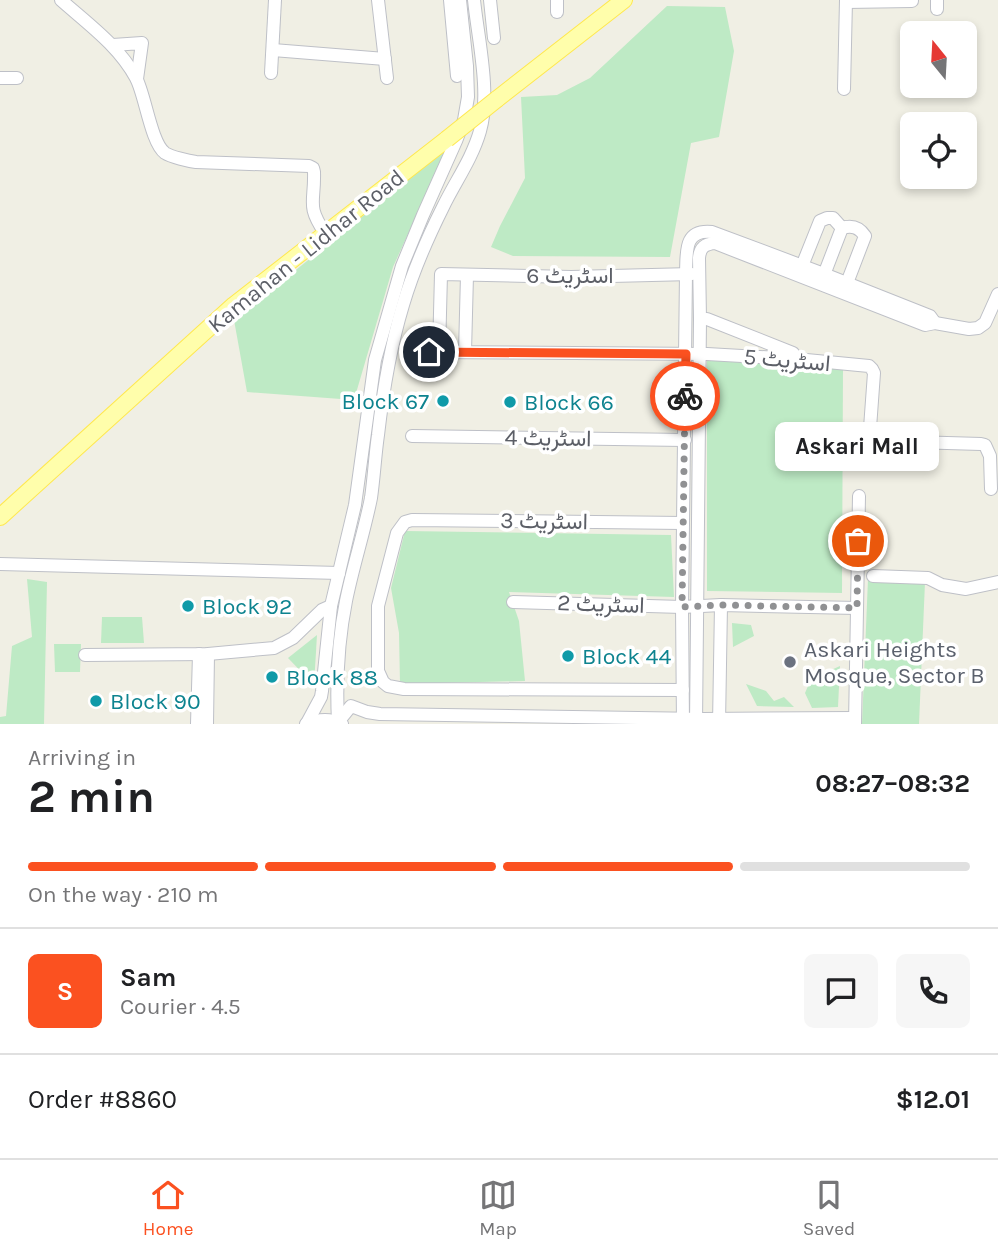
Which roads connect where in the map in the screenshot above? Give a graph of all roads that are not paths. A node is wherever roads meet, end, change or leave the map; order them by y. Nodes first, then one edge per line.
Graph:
1 (61, 0) edge
2 (275, 0) edge
3 (378, 0) edge
4 (450, 0) edge
5 (460, 0) edge
6 (474, 0) edge
7 (490, 0) edge
8 (624, 0) edge
9 (846, 1) edge
10 (912, 1) edge
11 (494, 38) dead end
12 (113, 45) junction
13 (273, 50) junction
14 (385, 60) junction
15 (271, 73) dead end
16 (457, 76) dead end
17 (0, 78) edge
18 (17, 78) dead end
19 (387, 78) dead end
20 (137, 79) junction
21 (844, 89) dead end
22 (842, 228) junction
23 (325, 233) junction
24 (696, 234) junction
25 (703, 246) junction
26 (803, 266) junction
27 (693, 274) junction
28 (467, 275) junction
29 (822, 279) junction
30 (848, 283) junction
31 (998, 294) edge
32 (700, 319) junction
33 (935, 323) junction
34 (434, 352) joint
35 (465, 352) junction
36 (692, 354) junction
37 (796, 359) junction
38 (376, 402) junction
39 (412, 436) dead end
40 (685, 440) junction
41 (991, 489) dead end
42 (859, 496) dead end
43 (0, 517) edge
44 (683, 523) junction
45 (0, 564) edge
46 (339, 573) junction
47 (873, 576) dead end
48 (998, 582) edge
49 (513, 602) dead end
50 (721, 605) junction
51 (331, 606) junction
52 (682, 607) junction
53 (697, 607) junction
54 (857, 608) junction
55 (204, 654) junction
56 (85, 655) dead end
57 (683, 690) junction
58 (690, 721) edge
59 (719, 721) edge
60 (855, 721) edge
61 (306, 723) edge
62 (340, 723) edge
63 (197, 724) edge
64 (207, 724) edge

1 - 12 street
2 - 13 street
3 - 14 street
4 - 16 street
5 - 38 street
6 - 38 street
7 - 11 street
8 - 23 main road, Kamahan - Lidhar Road, bridge
9 - 10 street
9 - 21 street
12 - 20 street
12 - 20 street
13 - 14 street
13 - 15 street
14 - 19 street
17 - 18 street
20 - 23 street
22 - 26 street
22 - 29 street
22 - 30 street
23 - 43 main road, Kamahan - Lidhar Road
24 - 25 street
24 - 26 street
24 - 27 street
25 - 27 street
25 - 29 street
26 - 29 street
27 - 28 street, اسٹریٹ 6
27 - 32 street
27 - 36 street
28 - 34 street, اسٹریٹ 6
28 - 35 street
29 - 30 street
29 - 33 street
30 - 33 street
31 - 33 street
32 - 36 street
32 - 37 street
34 - 35 street, اسٹریٹ 5
35 - 36 street, اسٹریٹ 5
36 - 37 street, اسٹریٹ 5
36 - 40 street
36 - 53 street
37 - 41 street, اسٹریٹ 5
38 - 46 street
38 - 62 street
39 - 40 street, اسٹریٹ 4
40 - 44 street
42 - 54 street
44 - 52 street
44 - 57 street, اسٹریٹ 3
45 - 46 street
46 - 51 street
47 - 48 street
49 - 52 street, اسٹریٹ 2
50 - 53 street, اسٹریٹ 2
50 - 54 street, اسٹریٹ 2
50 - 59 street
51 - 55 street
51 - 61 street
52 - 53 street, اسٹریٹ 2
52 - 57 street
53 - 58 street
54 - 60 street
55 - 56 street
55 - 63 street
55 - 64 street
57 - 58 street
58 - 59 street
58 - 62 street
59 - 60 street
61 - 62 street

